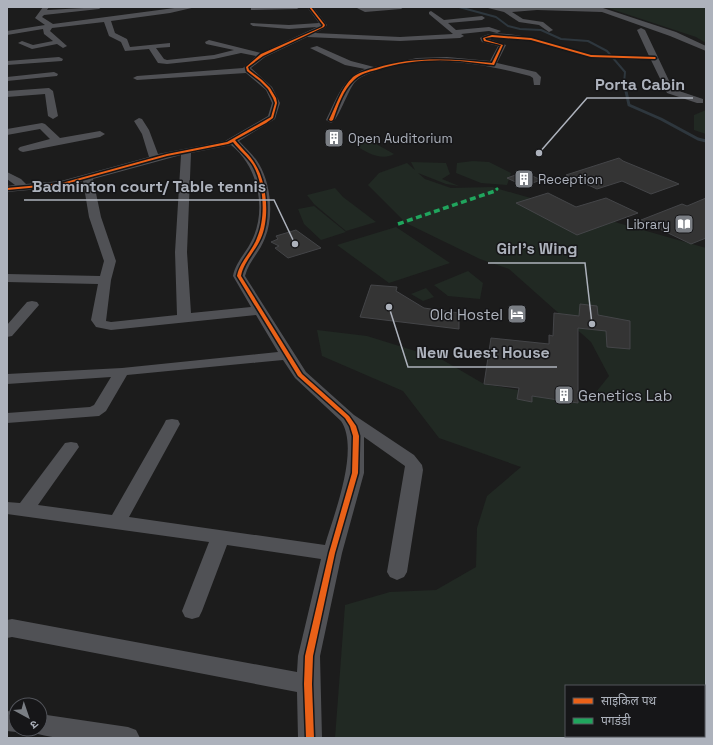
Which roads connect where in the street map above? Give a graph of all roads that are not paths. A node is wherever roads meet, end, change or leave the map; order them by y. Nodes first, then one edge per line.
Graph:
1 (46, 7) edge
2 (99, 7) edge
3 (193, 7) edge
4 (297, 7) edge
5 (310, 7) edge
6 (358, 7) edge
7 (401, 7) edge
8 (487, 7) edge
9 (535, 8) edge
10 (181, 9) junction
11 (253, 9) dead end
12 (156, 10) edge
13 (506, 10) junction
14 (40, 13) junction
15 (431, 13) dead end
16 (189, 15) dead end
17 (482, 18) dead end
18 (108, 20) junction
19 (442, 22) junction
20 (253, 24) dead end
21 (51, 25) junction
22 (324, 25) junction
23 (549, 30) dead end
24 (641, 30) dead end
25 (455, 32) junction
26 (7, 33) edge
27 (537, 34) dead end
28 (307, 35) junction
29 (209, 42) dead end
30 (22, 43) dead end
31 (167, 45) dead end
32 (151, 47) junction
33 (314, 48) dead end
34 (706, 49) edge
35 (244, 51) junction
36 (262, 55) junction
37 (655, 58) junction
38 (59, 59) dead end
39 (495, 61) junction
40 (7, 63) edge
41 (374, 69) junction
42 (248, 70) junction
43 (54, 74) dead end
44 (137, 78) dead end
45 (7, 79) edge
46 (537, 83) dead end
47 (7, 94) edge
48 (700, 101) dead end
49 (53, 116) dead end
50 (331, 120) dead end
51 (139, 121) dead end
52 (7, 131) edge
53 (100, 134) dead end
54 (234, 141) junction
55 (50, 143) junction
56 (23, 149) dead end
57 (186, 151) junction
58 (155, 158) junction
59 (7, 175) edge
60 (88, 178) junction
61 (24, 188) junction
62 (7, 189) edge
63 (7, 278) edge
64 (104, 280) junction
65 (32, 306) dead end
66 (261, 310) junction
67 (184, 318) junction
68 (7, 333) edge
69 (289, 355) junction
70 (122, 372) junction
71 (7, 379) edge
72 (347, 417) junction
73 (7, 418) edge
74 (172, 424) dead end
75 (71, 448) dead end
76 (7, 508) edge
77 (25, 510) junction
78 (117, 522) junction
79 (221, 537) junction
80 (332, 553) junction
81 (397, 572) dead end
82 (192, 611) dead end
83 (7, 629) edge
84 (308, 684) junction
85 (48, 727) edge
86 (93, 735) edge
87 (128, 738) edge
88 (310, 738) edge

1 - 14 street
2 - 14 street
3 - 10 street
4 - 11 street
5 - 22 street
6 - 7 street
8 - 13 street
9 - 13 street
9 - 34 street
10 - 12 street
10 - 16 street
12 - 18 street
13 - 23 street
14 - 21 street
15 - 19 street
17 - 19 street
18 - 21 street
18 - 32 street
19 - 25 street
20 - 22 street
21 - 26 street
21 - 30 street
22 - 28 street
24 - 37 street
25 - 27 street
25 - 28 street
28 - 36 street
29 - 35 street
31 - 32 street
32 - 35 street
33 - 41 street
35 - 36 street
36 - 42 street
37 - 39 street
37 - 48 street
38 - 40 street
39 - 41 street
39 - 46 street
41 - 50 street
42 - 44 street
42 - 54 street
43 - 45 street
47 - 49 street
51 - 58 street
52 - 55 street
53 - 55 street
54 - 57 street
54 - 66 street
55 - 56 street
57 - 58 street
57 - 67 street
58 - 60 street
59 - 61 street
60 - 61 street
60 - 64 street
61 - 62 street
63 - 64 street
64 - 67 street
65 - 68 street
66 - 67 street
66 - 69 street
69 - 70 street
69 - 72 street
70 - 71 street
70 - 73 street
72 - 80 street
72 - 81 street
74 - 78 street
75 - 77 street
76 - 77 street
77 - 78 street
78 - 79 street
79 - 80 street
79 - 82 street
80 - 84 street
83 - 84 street
84 - 88 street
85 - 86 street
86 - 87 street

